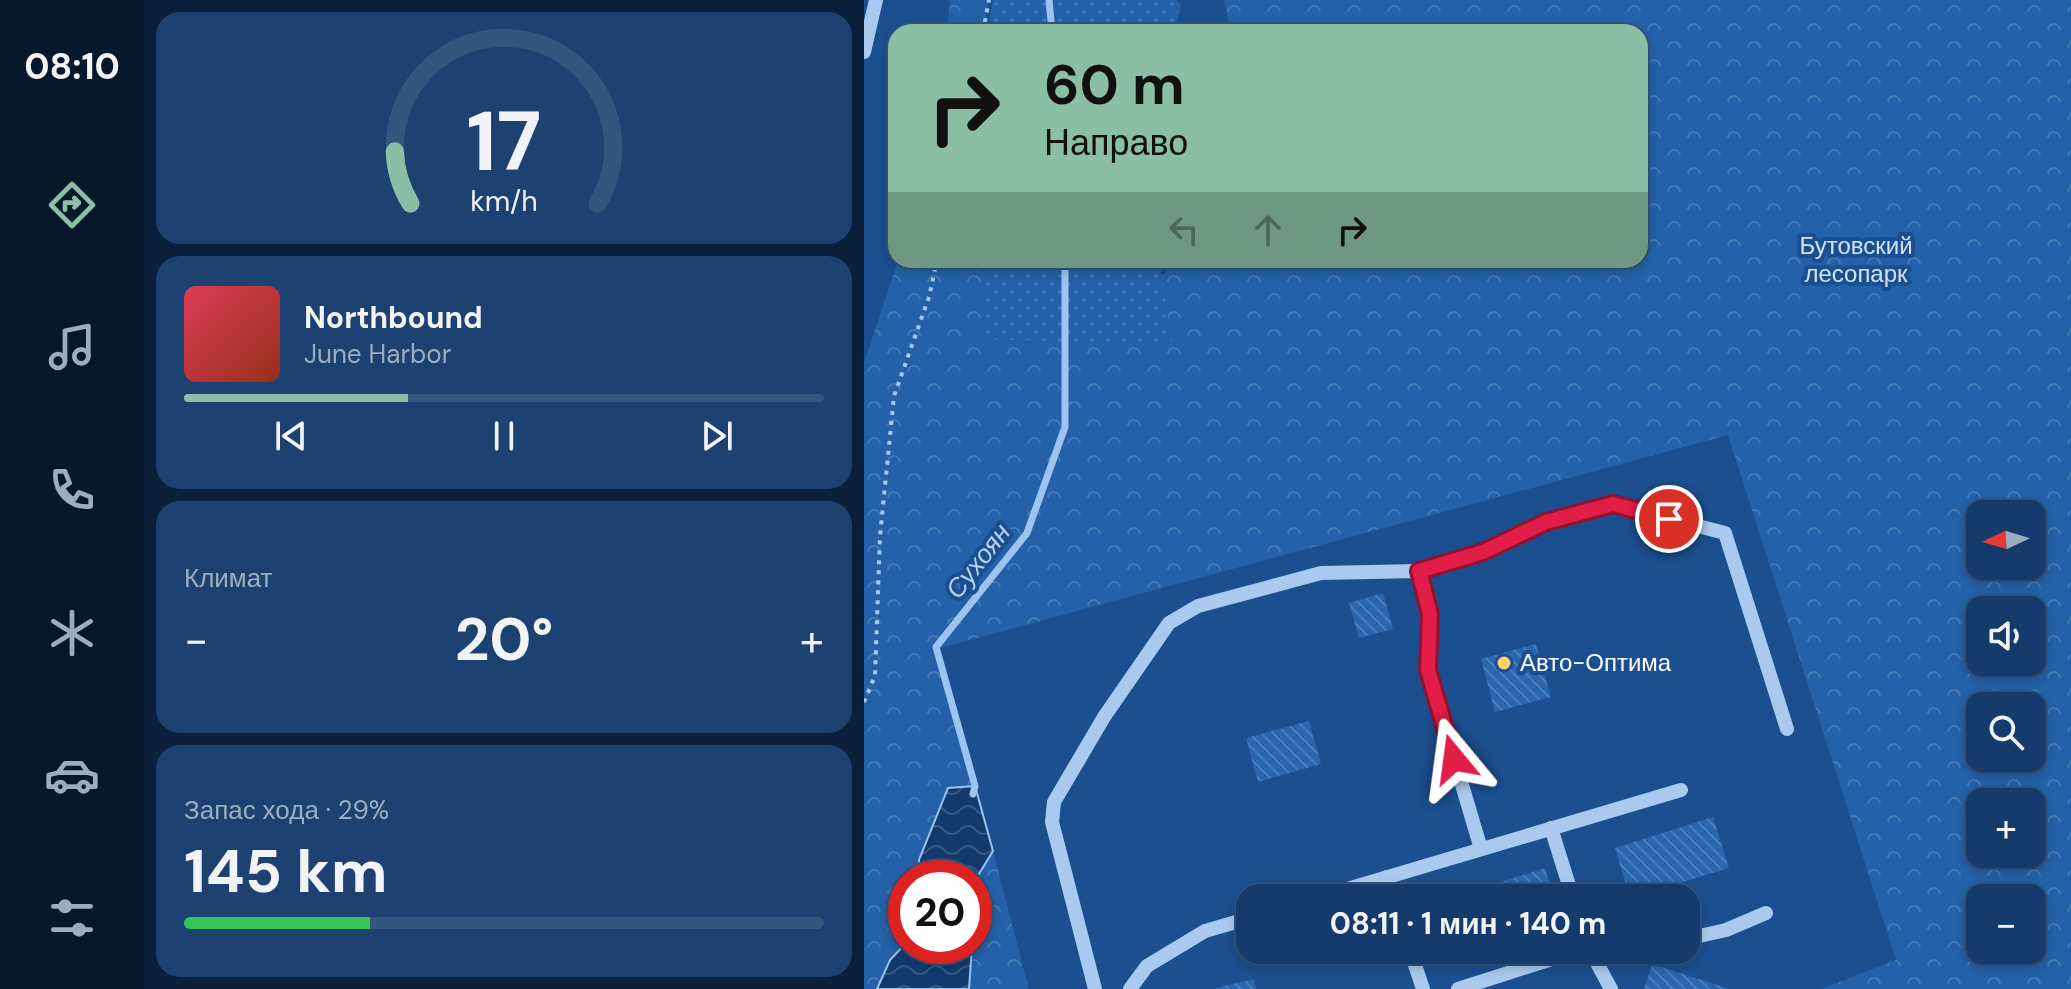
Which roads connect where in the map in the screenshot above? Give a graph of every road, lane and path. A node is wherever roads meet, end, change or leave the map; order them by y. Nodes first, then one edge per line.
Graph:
1 (876, 0) edge
2 (989, 0) edge
3 (984, 24) edge
4 (864, 52) edge
5 (935, 268) edge
6 (1419, 571) junction
7 (864, 702) edge
8 (1787, 729) dead end
9 (1681, 790) dead end
10 (1551, 828) junction
11 (1481, 849) junction
12 (1387, 877) junction
13 (1364, 884) edge
14 (1389, 884) edge
15 (1569, 884) edge
16 (1766, 913) dead end
17 (1236, 922) edge
18 (1700, 936) edge
19 (1415, 964) edge
20 (1536, 964) edge
21 (1597, 964) edge
22 (1095, 989) edge
23 (1130, 989) edge
24 (1423, 989) edge
25 (1458, 989) edge
26 (1611, 989) edge

1 - 4 street
2 - 3 path
5 - 7 path
6 - 8 street
6 - 11 street
6 - 22 street
9 - 10 street
10 - 11 street
10 - 15 street
11 - 12 street
12 - 13 street
12 - 14 street
16 - 18 street
17 - 23 street
19 - 24 street
20 - 25 street
21 - 26 street

